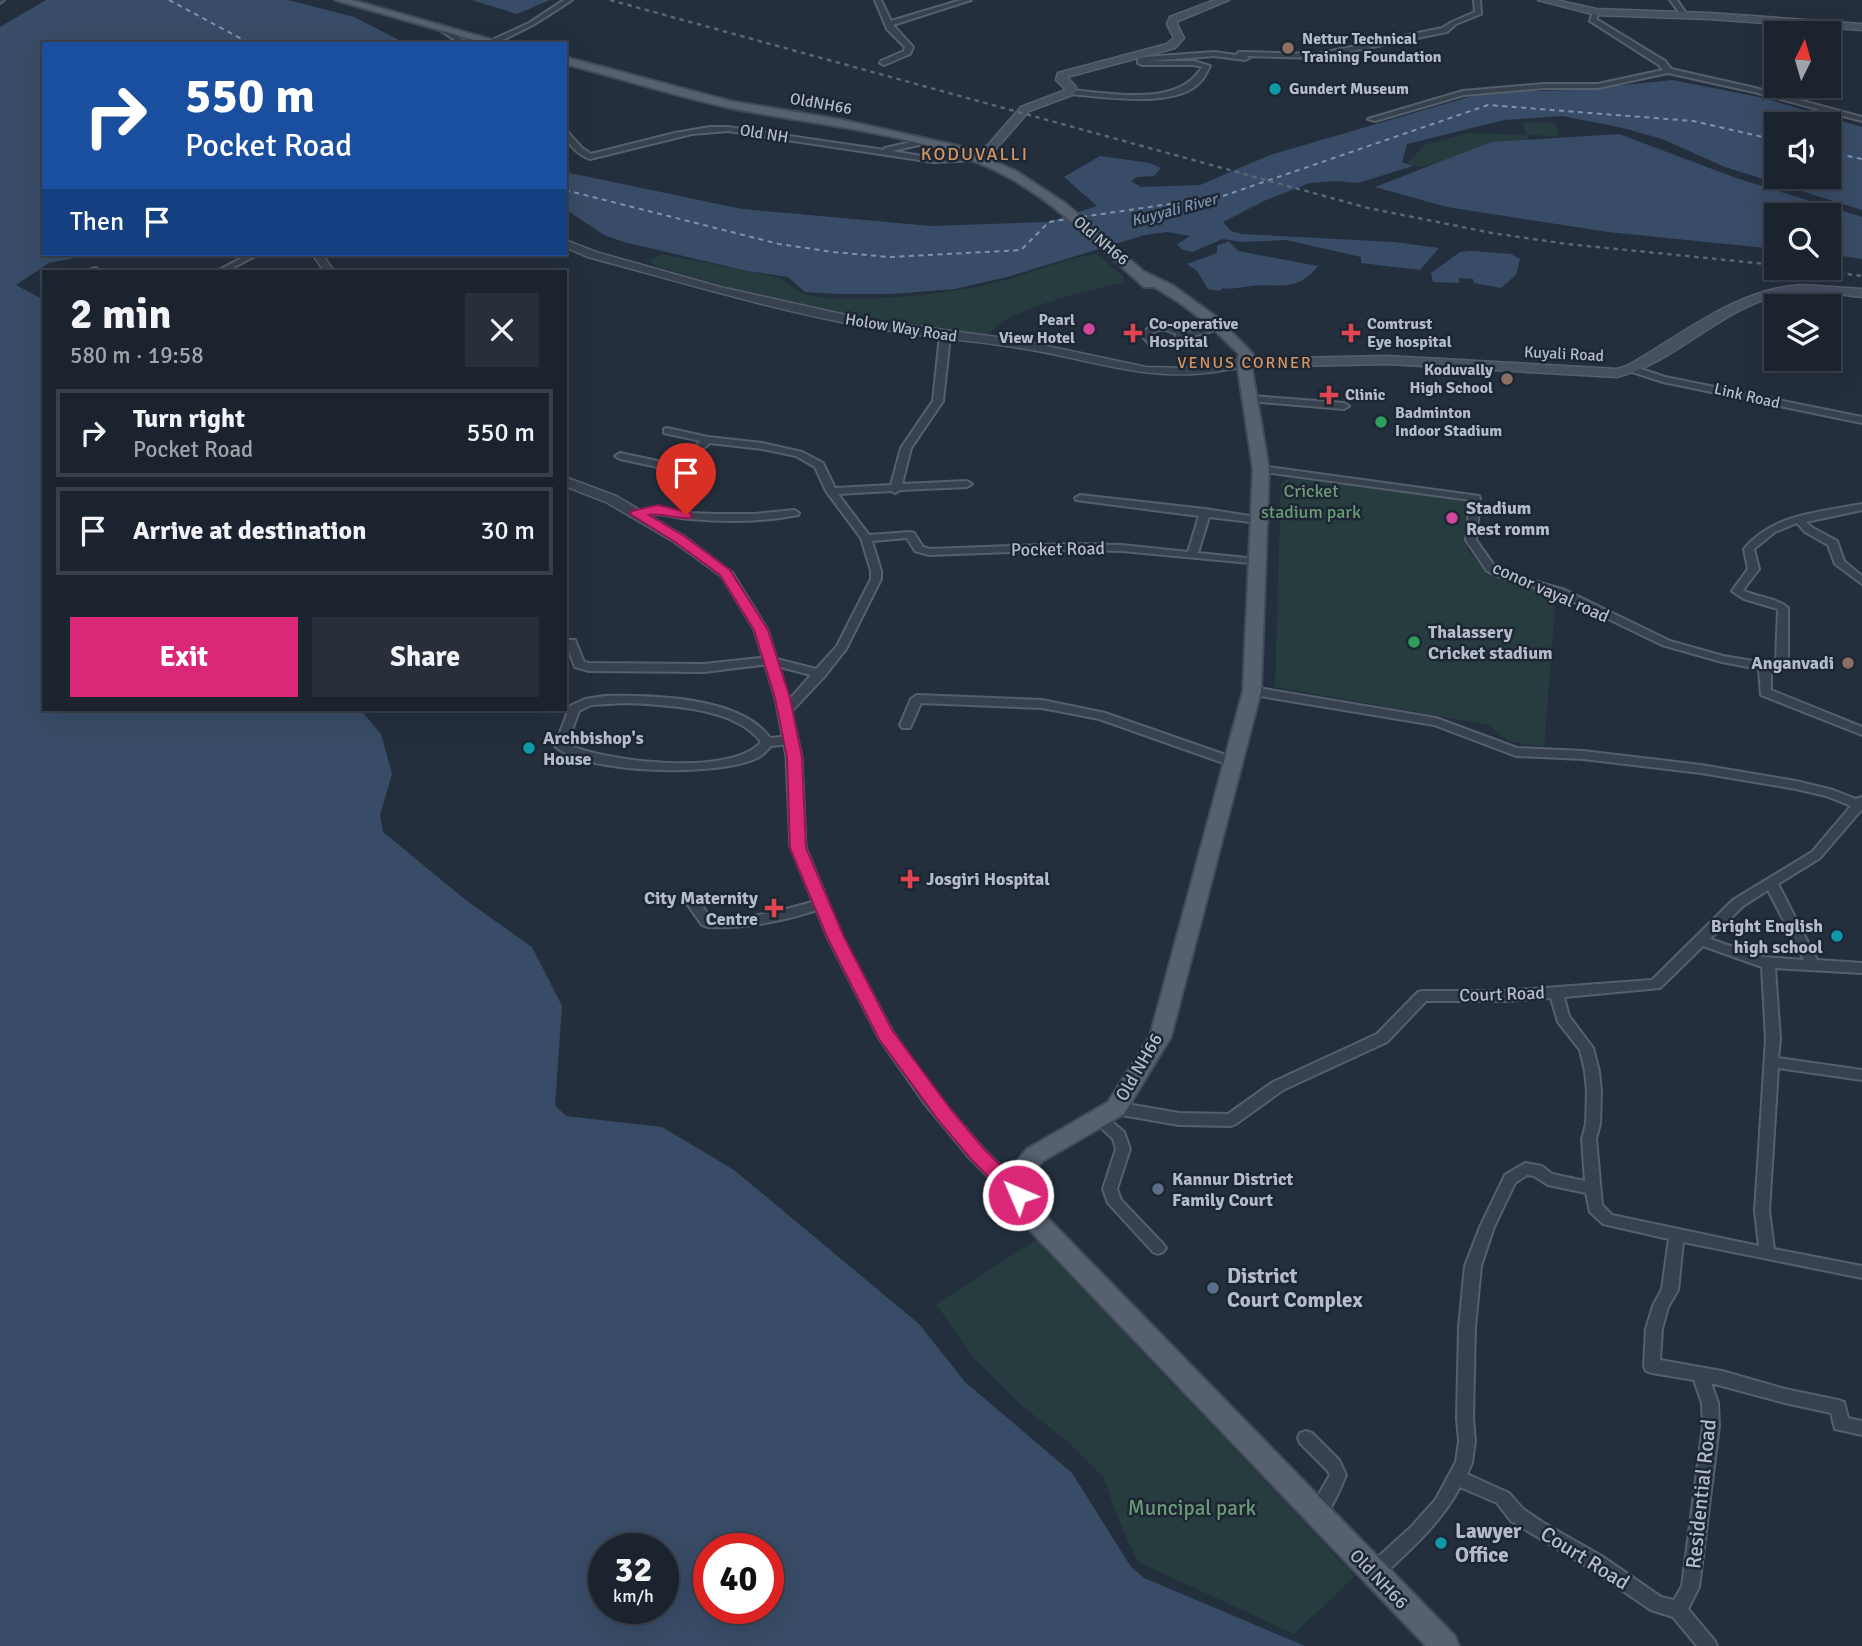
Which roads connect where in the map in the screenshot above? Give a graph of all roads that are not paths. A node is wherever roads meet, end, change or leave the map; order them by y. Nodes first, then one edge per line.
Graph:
1 (340, 0) edge
2 (569, 0) edge
3 (878, 0) edge
4 (968, 0) edge
5 (1224, 0) edge
6 (1476, 0) edge
7 (1543, 0) edge
8 (1673, 0) edge
9 (1596, 12) junction
10 (1684, 15) junction
11 (889, 24) junction
12 (436, 25) junction
13 (1862, 27) edge
14 (463, 42) edge
15 (495, 42) edge
16 (500, 42) edge
17 (1164, 48) junction
18 (1185, 53) dead end
19 (1231, 55) junction
20 (1245, 58) dead end
21 (567, 62) edge
22 (884, 63) dead end
23 (1668, 71) junction
24 (1071, 92) junction
25 (1372, 119) dead end
26 (1862, 119) edge
27 (567, 134) edge
28 (925, 141) junction
29 (878, 152) junction
30 (976, 158) junction
31 (1060, 206) joint
32 (567, 244) edge
33 (251, 256) edge
34 (223, 270) edge
35 (1142, 275) junction
36 (1862, 293) edge
37 (1207, 331) junction
38 (945, 336) junction
39 (1182, 336) dead end
40 (1244, 363) junction
41 (1632, 369) junction
42 (1251, 399) junction
43 (1344, 406) dead end
44 (1862, 420) edge
45 (667, 431) dead end
46 (708, 440) junction
47 (620, 456) dead end
48 (1261, 469) junction
49 (567, 482) edge
50 (967, 484) dead end
51 (895, 490) junction
52 (831, 491) junction
53 (1080, 498) dead end
54 (1862, 507) edge
55 (1205, 512) junction
56 (794, 513) dead end
57 (637, 514) junction
58 (1259, 520) junction
59 (1799, 520) junction
60 (866, 538) junction
61 (1192, 555) junction
62 (1257, 562) junction
63 (1862, 581) edge
64 (1784, 614) joint
65 (567, 643) edge
66 (769, 660) junction
67 (1765, 667) junction
68 (820, 674) junction
69 (1252, 691) junction
70 (785, 711) junction
71 (906, 725) dead end
72 (1862, 731) edge
73 (791, 740) junction
74 (767, 742) junction
75 (1233, 762) junction
76 (1860, 803) edge
77 (1771, 883) junction
78 (689, 898) dead end
79 (822, 904) junction
80 (1700, 940) junction
81 (1768, 962) junction
82 (1813, 965) junction
83 (1860, 968) edge
84 (1556, 992) junction
85 (1771, 1062) junction
86 (1862, 1075) edge
87 (1107, 1113) junction
88 (1593, 1189) junction
89 (1018, 1195) junction
90 (1677, 1234) junction
91 (1158, 1248) dead end
92 (1767, 1254) junction
93 (1862, 1272) edge
94 (1701, 1376) junction
95 (1862, 1428) edge
96 (1306, 1438) dead end
97 (1456, 1478) junction
98 (1315, 1513) junction
99 (1373, 1573) junction
100 (1678, 1610) junction
101 (1445, 1646) edge
102 (1708, 1646) edge

1 - 12 main road
2 - 16 street
3 - 11 street
4 - 11 street
5 - 17 main road
6 - 19 street
7 - 9 main road
8 - 10 street
9 - 10 main road
9 - 23 street
10 - 13 main road
11 - 22 street
12 - 14 street
12 - 15 main road
17 - 18 street
17 - 24 main road
19 - 20 street
19 - 24 street
21 - 28 main road, OldNH66
23 - 25 street
23 - 26 street
24 - 30 main road
27 - 29 street, Old NH
28 - 29 street
28 - 30 main road, OldNH66
29 - 30 street, Old NH
30 - 31 main road, OldNH66
31 - 35 main road, Old NH66
32 - 38 street, Holow Way Road
33 - 34 street
35 - 37 main road, Old NH66
35 - 40 main road, Old NH66
36 - 41 main road, Kuyali Road
37 - 39 street
37 - 40 main road, Old NH66
38 - 40 street, Holow Way Road
38 - 51 street
40 - 41 main road, Kuyali Road
40 - 42 main road, Old NH66
41 - 44 street, Link Road
42 - 43 street
42 - 48 main road, Old NH66
45 - 46 street
46 - 47 street
46 - 52 street
48 - 58 main road, Old NH66
48 - 67 street, conor vayal road
49 - 57 street
50 - 51 street
51 - 52 street
52 - 60 street
53 - 55 street
54 - 59 street
55 - 58 street
55 - 61 street
56 - 57 street
57 - 66 street
58 - 62 main road, Old NH66
59 - 63 street
59 - 64 street
60 - 61 street, Pocket Road
60 - 68 street
61 - 62 street, Pocket Road
62 - 69 main road, Old NH66
64 - 67 street
65 - 66 street
66 - 68 street
66 - 70 street
67 - 72 street
68 - 70 street
69 - 75 main road, Old NH66
69 - 76 street
70 - 73 street
71 - 75 street
73 - 74 street
73 - 79 street
74 - 74 street
75 - 87 main road, Old NH66
76 - 77 street, Court Road
77 - 80 street, Court Road
77 - 82 street
78 - 79 street
79 - 89 street
80 - 81 street
80 - 84 street, Court Road
81 - 82 street
81 - 85 street
82 - 83 street
84 - 87 street, Court Road
84 - 88 street
85 - 86 street
85 - 92 street
87 - 89 main road, Old NH66
87 - 91 street
88 - 90 street
88 - 97 street
89 - 98 main road, Old NH66
90 - 92 street
90 - 94 street
92 - 93 street
94 - 95 street
94 - 100 street, Residential Road
96 - 98 street
97 - 99 street
97 - 100 street, Court Road
98 - 99 main road, Old NH66
99 - 101 main road, Old NH66
100 - 102 street, Court Road

